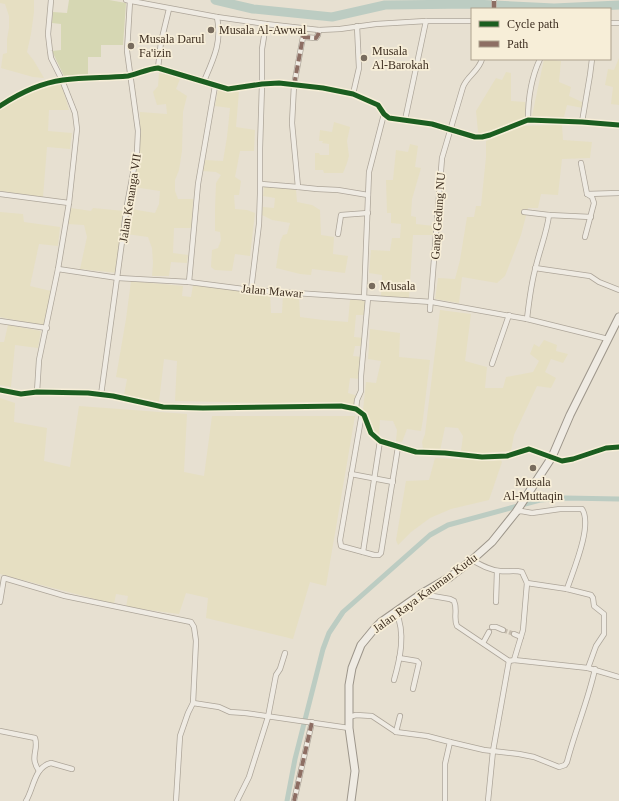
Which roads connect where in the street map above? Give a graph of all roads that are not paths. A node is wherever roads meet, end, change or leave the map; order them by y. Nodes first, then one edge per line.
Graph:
1 (51, 0) edge
2 (128, 0) edge
3 (169, 9) junction
4 (217, 17) junction
5 (426, 21) junction
6 (471, 21) edge
7 (266, 24) junction
8 (357, 26) junction
9 (319, 30) junction
10 (482, 60) edge
11 (540, 60) edge
12 (592, 60) edge
13 (158, 68) junction
14 (129, 76) junction
15 (62, 80) junction
16 (204, 81) junction
17 (262, 84) junction
18 (294, 85) junction
19 (215, 86) junction
20 (353, 94) junction
21 (0, 106) edge
22 (384, 114) junction
23 (405, 120) junction
24 (528, 120) junction
25 (582, 122) junction
26 (619, 125) edge
27 (450, 130) junction
28 (581, 163) dead end
29 (261, 184) junction
30 (298, 187) junction
31 (619, 193) edge
32 (0, 194) edge
33 (588, 194) junction
34 (368, 195) junction
35 (69, 203) junction
36 (524, 212) dead end
37 (368, 213) junction
38 (549, 215) junction
39 (591, 217) junction
40 (338, 234) dead end
41 (586, 237) dead end
42 (535, 268) junction
43 (58, 269) junction
44 (118, 278) junction
45 (188, 282) junction
46 (251, 290) junction
47 (619, 290) edge
48 (366, 298) junction
49 (432, 302) junction
50 (430, 310) dead end
51 (509, 315) junction
52 (619, 317) edge
53 (528, 319) junction
54 (0, 321) edge
55 (617, 325) edge
56 (47, 328) junction
57 (608, 339) junction
58 (492, 364) dead end
59 (0, 390) edge
60 (38, 392) junction
61 (101, 395) junction
62 (356, 409) junction
63 (362, 413) junction
64 (380, 441) junction
65 (398, 447) junction
66 (619, 447) edge
67 (552, 457) junction
68 (350, 474) junction
69 (374, 479) junction
70 (393, 482) junction
71 (516, 512) junction
72 (362, 552) junction
73 (472, 560) junction
74 (498, 571) junction
75 (527, 583) junction
76 (567, 588) junction
77 (421, 594) junction
78 (0, 602) edge
79 (496, 602) dead end
80 (396, 612) junction
81 (492, 627) dead end
82 (503, 630) tunnel mouth
83 (489, 632) dead end
84 (514, 634) tunnel mouth
85 (521, 637) junction
86 (483, 643) junction
87 (285, 653) dead end
88 (399, 658) junction
89 (512, 661) junction
90 (588, 668) junction
91 (595, 669) junction
92 (619, 677) edge
93 (394, 680) dead end
94 (413, 689) dead end
95 (193, 703) junction
96 (349, 716) junction
97 (400, 716) dead end
98 (268, 717) junction
99 (310, 722) junction
100 (349, 728) junction
101 (0, 732) edge
102 (396, 732) junction
103 (450, 742) junction
104 (493, 751) junction
105 (72, 769) dead end
106 (39, 771) junction
107 (26, 801) edge
108 (176, 801) edge
109 (237, 801) edge
110 (294, 801) edge
111 (351, 801) edge
112 (445, 801) edge
113 (488, 801) edge

1 - 15 street
2 - 3 street
2 - 14 street, Jalan Kenanga VII
3 - 4 street
3 - 13 street
4 - 7 street
4 - 16 street
5 - 6 street
5 - 8 street
5 - 23 street
7 - 9 street
7 - 17 street
8 - 9 street
8 - 20 street
9 - 18 street
10 - 27 street, Gang Gedung NU
11 - 24 street
12 - 25 street
13 - 14 street
13 - 16 street
14 - 15 street
14 - 44 street, Jalan Kenanga VII
15 - 21 street
15 - 35 street
16 - 19 street
17 - 18 street
17 - 19 street
17 - 29 street
18 - 20 street
18 - 30 street
19 - 45 street
20 - 22 street
22 - 23 street
22 - 34 street
23 - 27 street
24 - 25 street
24 - 27 street
25 - 26 street
27 - 49 street, Gang Gedung NU
28 - 33 street
29 - 30 street
29 - 46 street
30 - 34 street
31 - 33 street
32 - 35 street
33 - 39 street
34 - 37 street
35 - 43 street
36 - 38 street
37 - 40 street
37 - 48 street
38 - 39 street
38 - 42 street
39 - 41 street
42 - 47 street
42 - 53 street
43 - 44 street, Jalan Mawar
43 - 56 street
44 - 45 street, Jalan Mawar
44 - 61 street, Jalan Kenanga VII
45 - 46 street, Jalan Mawar
46 - 48 street, Jalan Mawar
48 - 49 street, Jalan Mawar
48 - 62 street
49 - 50 street, Gang Gedung NU
49 - 51 street, Jalan Mawar
51 - 53 street, Jalan Mawar
51 - 58 street
52 - 55 street
53 - 57 street, Jalan Mawar
54 - 56 street
55 - 57 street
56 - 60 street
57 - 67 street
59 - 60 street
60 - 61 street
61 - 62 street
62 - 63 street
63 - 64 street
63 - 68 street
64 - 65 street
64 - 69 street
65 - 67 street
65 - 70 street
66 - 67 street
67 - 71 street, Jalan Raya Kauman Kudu
68 - 69 street
68 - 72 street
69 - 70 street
69 - 72 street
70 - 72 street
71 - 73 street, Jalan Raya Kauman Kudu
71 - 76 street
73 - 74 street
73 - 77 street, Jalan Raya Kauman Kudu
74 - 75 street
74 - 79 street
75 - 76 street
75 - 85 street
76 - 90 street
77 - 80 street, Jalan Raya Kauman Kudu
77 - 86 street
78 - 95 street
80 - 88 street
80 - 96 street, Jalan Raya Kauman Kudu
81 - 82 street
83 - 86 street
84 - 85 street
85 - 89 street
86 - 89 street
87 - 98 street
88 - 93 street
88 - 94 street
89 - 90 street
89 - 104 street
90 - 91 street
91 - 92 street
91 - 104 street
95 - 98 street
95 - 108 street
96 - 100 street, Jalan Raya Kauman Kudu
96 - 102 street
97 - 102 street
98 - 99 street
98 - 109 street
99 - 100 street
99 - 110 street
100 - 111 street, Jalan Raya Kauman Kudu
101 - 106 street
102 - 103 street
103 - 104 street
103 - 112 street
104 - 113 street
105 - 106 street
106 - 107 street

